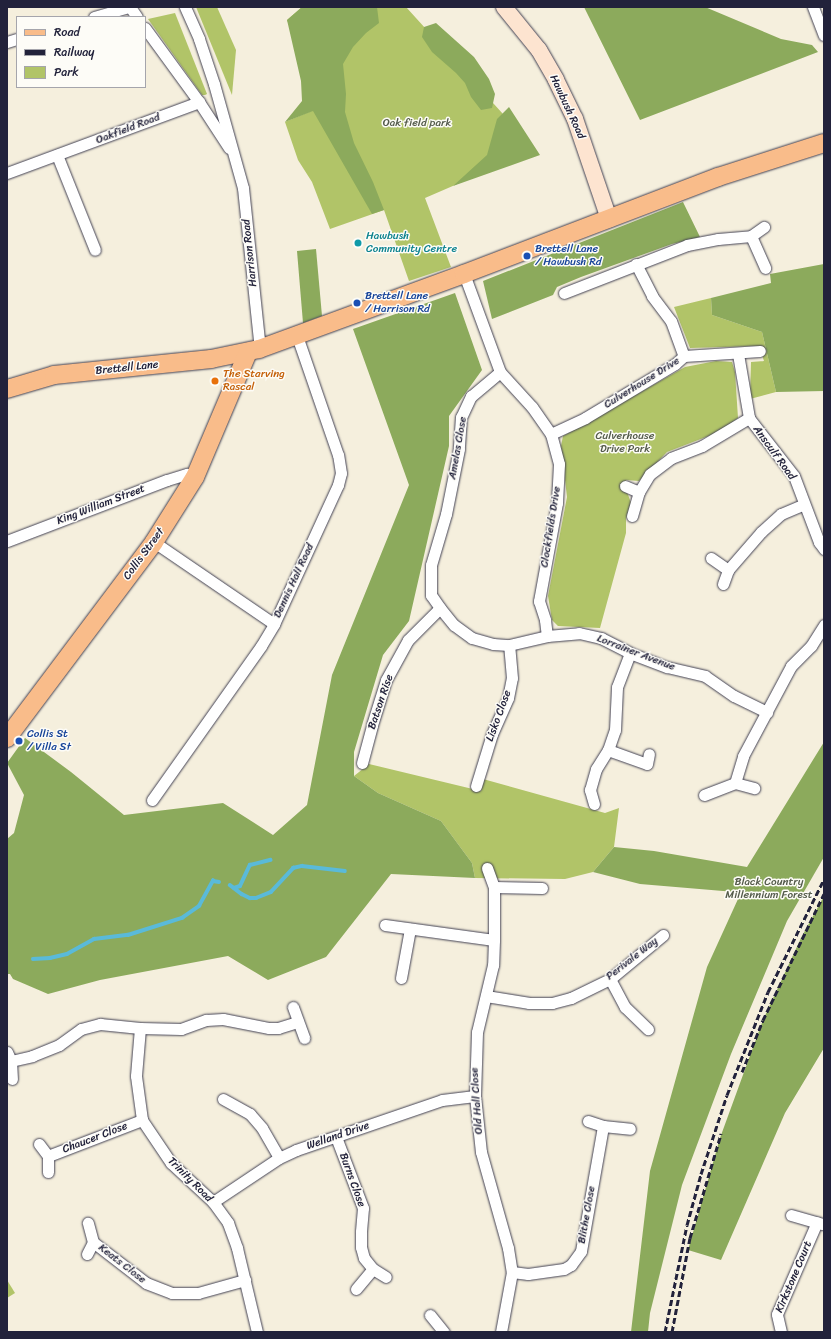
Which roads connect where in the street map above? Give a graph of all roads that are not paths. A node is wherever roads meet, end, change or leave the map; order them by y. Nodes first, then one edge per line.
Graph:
1 (130, 7) edge
2 (185, 7) edge
3 (504, 7) edge
4 (813, 7) edge
5 (98, 16) edge
6 (136, 16) edge
7 (146, 29) edge
8 (824, 34) edge
9 (199, 102) junction
10 (824, 143) edge
11 (57, 155) junction
12 (236, 158) junction
13 (7, 173) edge
14 (609, 218) junction
15 (764, 226) dead end
16 (751, 236) junction
17 (95, 250) dead end
18 (636, 264) junction
19 (765, 268) dead end
20 (464, 274) junction
21 (564, 293) dead end
22 (297, 336) junction
23 (253, 350) junction
24 (760, 351) dead end
25 (738, 354) junction
26 (684, 356) junction
27 (500, 372) junction
28 (7, 389) edge
29 (748, 418) junction
30 (551, 434) junction
31 (195, 477) junction
32 (625, 486) dead end
33 (639, 492) junction
34 (804, 504) junction
35 (446, 514) joint
36 (632, 516) dead end
37 (7, 541) edge
38 (154, 542) junction
39 (824, 549) edge
40 (711, 558) dead end
41 (728, 570) junction
42 (723, 584) dead end
43 (440, 608) junction
44 (274, 624) junction
45 (824, 624) edge
46 (547, 636) junction
47 (509, 644) junction
48 (630, 653) junction
49 (767, 712) junction
50 (7, 738) edge
51 (608, 750) junction
52 (649, 754) dead end
53 (362, 763) dead end
54 (735, 783) junction
55 (476, 786) dead end
56 (754, 788) dead end
57 (704, 795) dead end
58 (152, 800) dead end
59 (594, 804) dead end
60 (487, 868) dead end
61 (494, 887) junction
62 (542, 888) dead end
63 (384, 925) dead end
64 (410, 929) junction
65 (663, 935) dead end
66 (494, 940) junction
67 (401, 978) dead end
68 (610, 979) junction
69 (486, 996) junction
70 (293, 1007) dead end
71 (298, 1022) junction
72 (140, 1028) junction
73 (648, 1029) dead end
74 (304, 1038) dead end
75 (9, 1057) edge
76 (12, 1079) dead end
77 (475, 1096) junction
78 (223, 1099) dead end
79 (142, 1120) junction
80 (588, 1121) dead end
81 (603, 1126) junction
82 (630, 1129) dead end
83 (336, 1136) junction
84 (39, 1144) dead end
85 (48, 1156) junction
86 (279, 1158) junction
87 (48, 1172) dead end
88 (213, 1202) junction
89 (791, 1215) dead end
90 (821, 1223) edge
91 (88, 1224) dead end
92 (93, 1242) junction
93 (87, 1254) dead end
94 (373, 1269) junction
95 (512, 1272) junction
96 (386, 1277) dead end
97 (245, 1280) junction
98 (356, 1289) dead end
99 (430, 1315) dead end
100 (256, 1332) edge
101 (444, 1332) edge
102 (501, 1332) edge
103 (781, 1332) edge

1 - 5 street
1 - 6 street
2 - 12 street, Harrison Road
3 - 14 street, Hawbush Road
4 - 8 street
7 - 9 street, Harrison Road
9 - 11 street, Oakfield Road
9 - 12 street, Harrison Road
10 - 14 main road, Brettell Lane
11 - 13 street, Oakfield Road
11 - 17 street
12 - 23 street, Harrison Road
14 - 20 main road, Brettell Lane
15 - 16 street
16 - 18 street
16 - 19 street
18 - 21 street
18 - 26 street
20 - 22 main road, Brettell Lane
20 - 27 street, Clockfields Drive
22 - 23 main road, Brettell Lane
22 - 44 street, Dennis Hall Road
23 - 28 main road, Brettell Lane
23 - 31 main road, Collis Street
24 - 25 street, Culverhouse Drive
25 - 26 street, Culverhouse Drive
25 - 29 street, Ansculf Road
26 - 30 street, Culverhouse Drive
27 - 30 street, Clockfields Drive
27 - 35 street, Amelas Close
29 - 33 street
29 - 34 street, Ansculf Road
30 - 46 street, Clockfields Drive
31 - 37 street, King William Street
31 - 38 main road, Collis Street
32 - 33 street
33 - 36 street
34 - 39 street, Ansculf Road
34 - 41 street
35 - 43 street, Lorrainer Avenue
38 - 44 street
38 - 50 main road, Collis Street
40 - 41 street
41 - 42 street
43 - 47 street, Lorrainer Avenue
43 - 53 street, Batson Rise
44 - 58 street, Dennis Hall Road
45 - 49 street
46 - 47 street, Lorrainer Avenue
46 - 48 street, Lorrainer Avenue
47 - 55 street, Lisko Close
48 - 49 street, Lorrainer Avenue
48 - 51 street
49 - 54 street
51 - 52 street
51 - 59 street
54 - 56 street
54 - 57 street
60 - 61 street, Old Hall Close
61 - 62 street
61 - 66 street, Old Hall Close
63 - 64 street
64 - 66 street
64 - 67 street
65 - 68 street, Perivale Way
66 - 69 street, Old Hall Close
68 - 69 street, Perivale Way
68 - 73 street
69 - 77 street, Old Hall Close
70 - 71 street
71 - 72 street
71 - 74 street
72 - 75 street
72 - 79 street, Trinity Road
75 - 76 street
77 - 83 street, Welland Drive
77 - 95 street, Old Hall Close
78 - 86 street
79 - 85 street, Chaucer Close
79 - 88 street, Trinity Road
80 - 81 street
81 - 82 street
81 - 95 street, Blithe Close
83 - 86 street, Welland Drive
83 - 94 street, Burns Close
84 - 85 street, Chaucer Close
85 - 87 street, Chaucer Close
86 - 88 street, Welland Drive
88 - 97 street, Trinity Road
89 - 90 street
90 - 103 street, Kirkstone Court
91 - 92 street, Keats Close
92 - 93 street, Keats Close
92 - 97 street, Keats Close
94 - 96 street, Burns Close
94 - 98 street
95 - 102 street, Old Hall Close
97 - 100 street, Trinity Road
99 - 101 street

